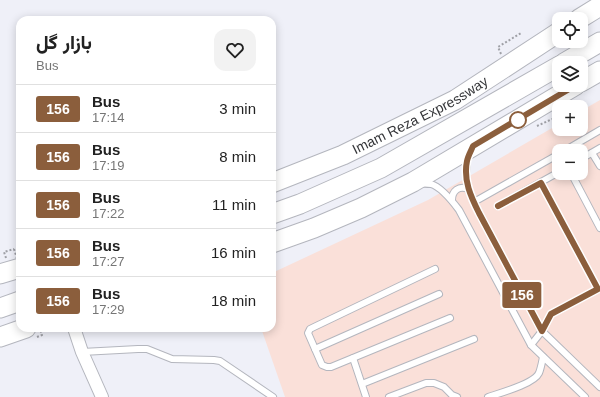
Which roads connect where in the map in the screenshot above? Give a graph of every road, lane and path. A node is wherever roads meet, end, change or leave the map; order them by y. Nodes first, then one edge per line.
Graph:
1 (600, 6) edge
2 (588, 13) edge
3 (552, 37) edge
4 (600, 42) edge
5 (576, 56) edge
6 (552, 70) edge
7 (600, 71) edge
8 (588, 78) edge
9 (564, 92) edge
10 (600, 130) edge
11 (576, 144) edge
12 (473, 146) junction
13 (600, 148) edge
14 (592, 153) junction
15 (588, 156) edge
16 (552, 158) edge
17 (600, 166) edge
18 (552, 176) edge
19 (575, 180) edge
20 (276, 181) edge
21 (413, 182) junction
22 (541, 183) junction
23 (468, 189) junction
24 (452, 200) junction
25 (474, 202) junction
26 (498, 206) dead end
27 (276, 213) edge
28 (600, 228) edge
29 (276, 242) edge
30 (4, 252) dead end
31 (16, 255) edge
32 (16, 269) edge
33 (435, 269) dead end
34 (0, 274) edge
35 (599, 288) edge
36 (439, 294) dead end
37 (16, 302) edge
38 (0, 308) edge
39 (450, 318) dead end
40 (542, 331) junction
41 (28, 332) edge
42 (75, 332) edge
43 (0, 337) edge
44 (474, 339) dead end
45 (531, 345) junction
46 (315, 349) junction
47 (82, 352) junction
48 (543, 357) junction
49 (353, 358) junction
50 (362, 384) junction
51 (600, 387) edge
52 (102, 397) edge
53 (273, 397) edge
54 (366, 397) edge
55 (389, 397) edge
56 (457, 397) edge
57 (488, 397) edge
58 (585, 397) edge

1 - 2 highway
3 - 20 highway, Imam Reza Expressway
4 - 5 highway
6 - 27 highway, Imam Reza Expressway
7 - 8 highway
9 - 12 highway
10 - 11 lane
12 - 21 highway
12 - 23 lane
13 - 14 lane
14 - 15 lane
14 - 17 lane
16 - 25 lane
18 - 22 lane
19 - 28 lane
21 - 24 lane
21 - 29 highway
22 - 26 lane
22 - 35 lane
23 - 24 lane
23 - 25 lane
24 - 45 lane
25 - 40 lane
30 - 31 path, bridge
32 - 34 highway
33 - 46 lane
35 - 40 lane
36 - 46 lane
37 - 38 highway
39 - 49 lane
40 - 45 lane
40 - 51 lane
41 - 43 highway
42 - 47 street
44 - 50 lane
45 - 48 lane
46 - 49 lane
47 - 52 street
47 - 53 lane
48 - 57 lane
48 - 58 lane
49 - 50 lane
50 - 54 lane
55 - 56 lane

